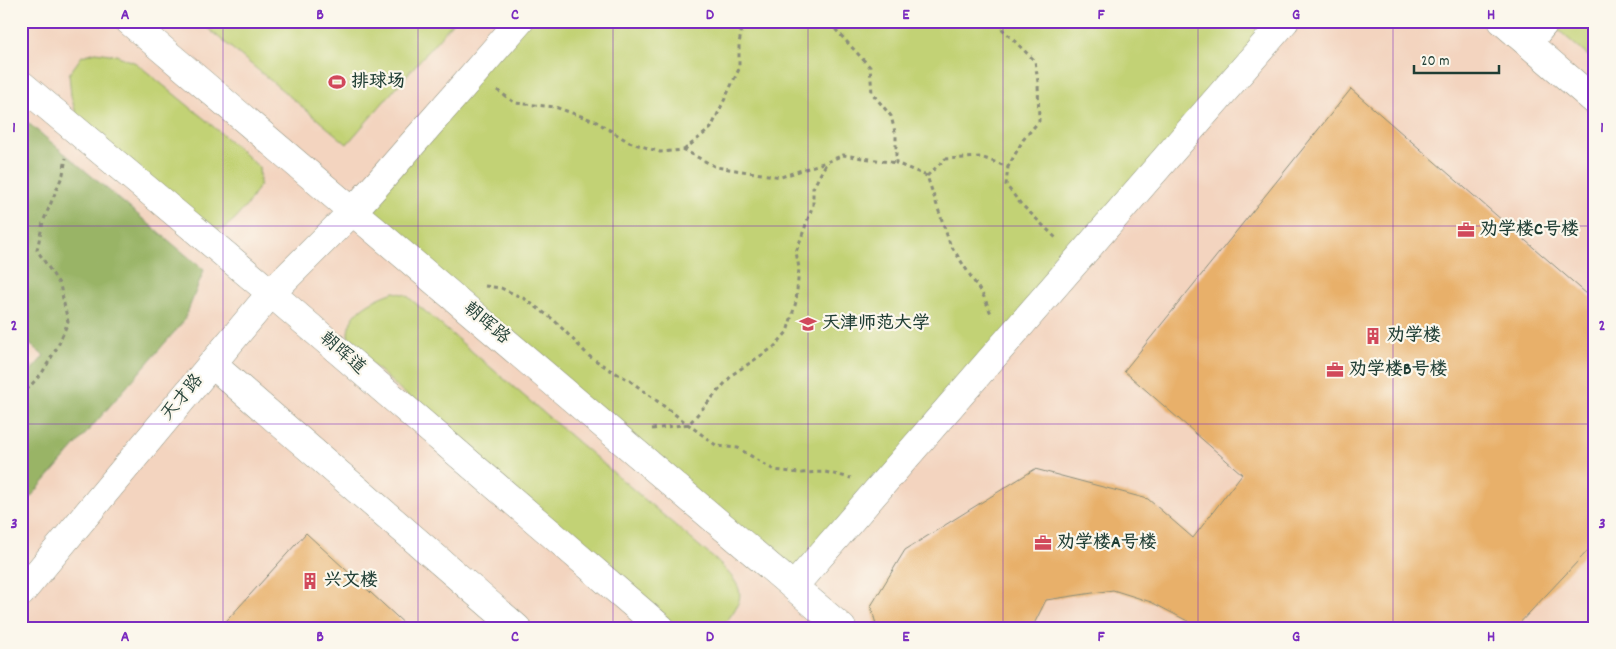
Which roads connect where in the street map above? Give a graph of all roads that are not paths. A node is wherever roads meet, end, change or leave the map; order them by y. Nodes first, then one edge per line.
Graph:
1 (129, 21) edge
2 (520, 21) edge
3 (1284, 21) edge
4 (1546, 21) edge
5 (1506, 22) edge
6 (1528, 43) junction
7 (21, 84) edge
8 (1595, 101) edge
9 (353, 211) junction
10 (271, 293) junction
11 (212, 364) junction
12 (794, 586) junction
13 (21, 593) edge
14 (828, 623) edge
15 (517, 628) edge
16 (661, 628) edge

1 - 9 street, 朝晖路
2 - 9 street, 天才路
3 - 12 street
4 - 6 street
5 - 6 street
6 - 8 street
7 - 10 street, 朝晖道
9 - 10 street, 天才路
9 - 12 street, 朝晖路
10 - 11 street, 天才路
10 - 16 street, 朝晖道
11 - 13 street, 天才路
11 - 15 street
12 - 14 street, 朝晖路

